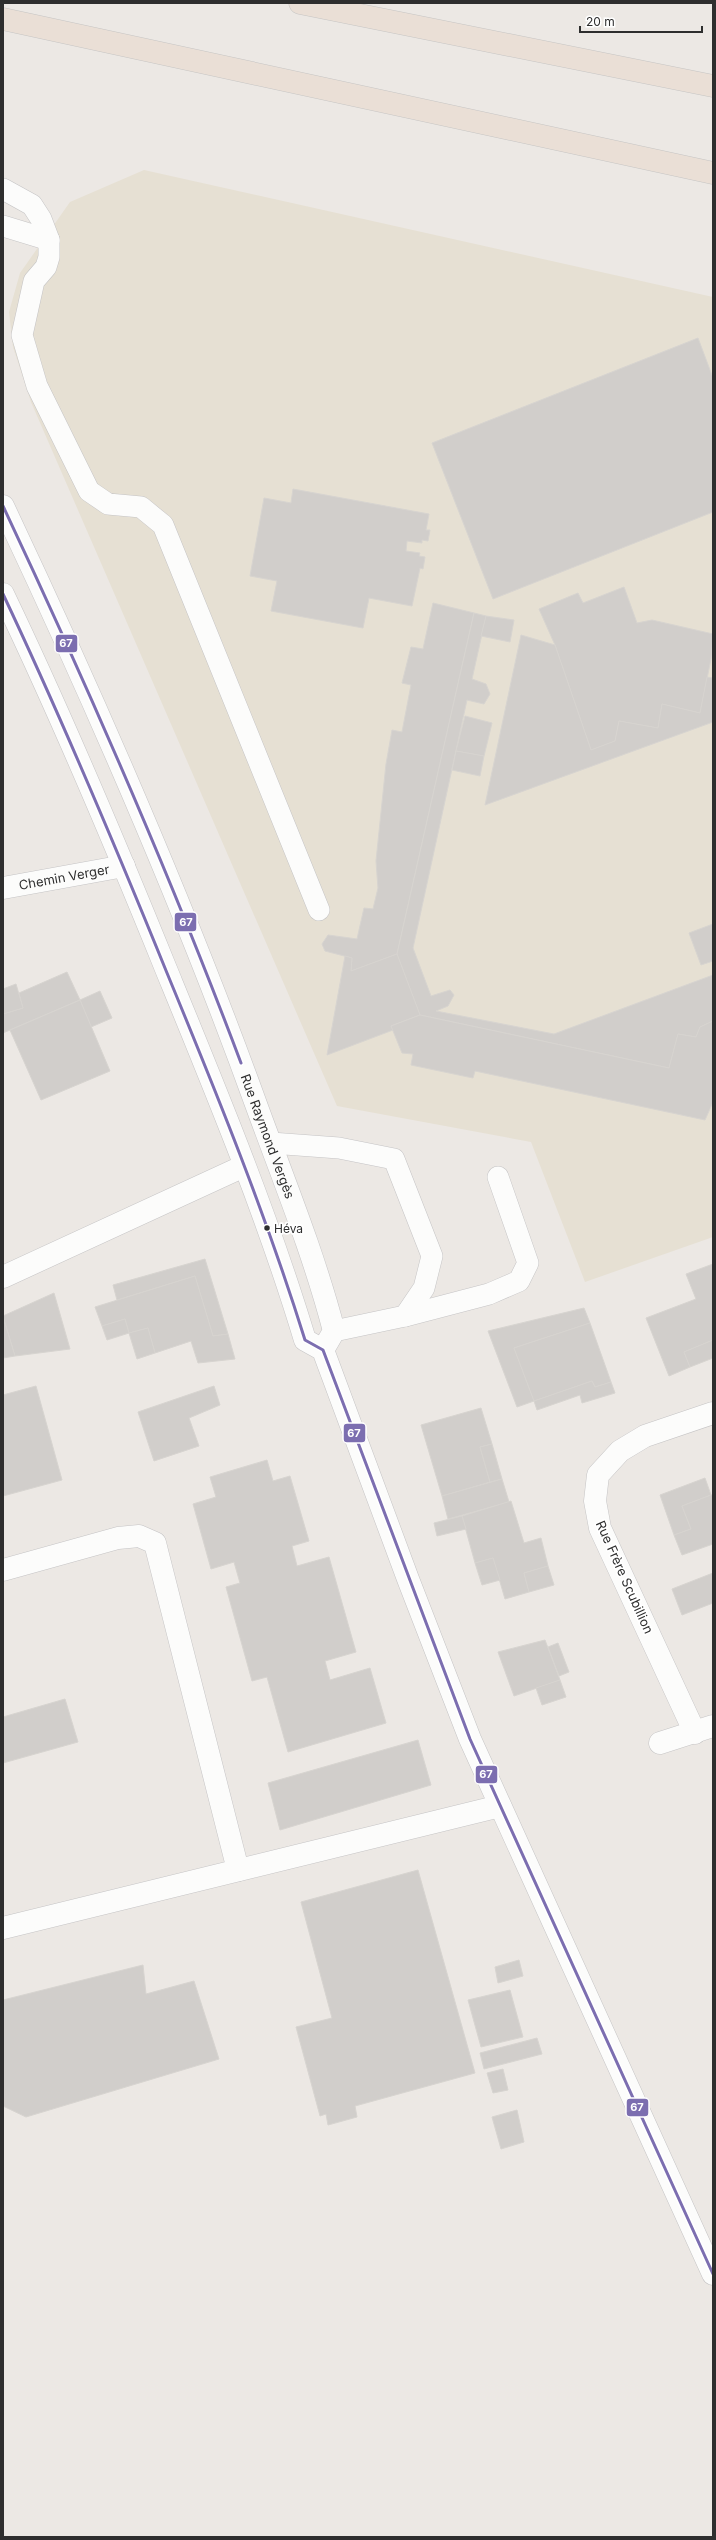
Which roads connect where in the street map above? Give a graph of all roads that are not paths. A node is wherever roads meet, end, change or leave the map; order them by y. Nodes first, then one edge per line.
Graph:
1 (300, 3) edge
2 (3, 19) edge
3 (713, 86) edge
4 (713, 173) edge
5 (3, 189) edge
6 (3, 226) edge
7 (48, 240) junction
8 (3, 506) edge
9 (3, 594) edge
10 (124, 866) junction
11 (3, 888) edge
12 (318, 910) dead end
13 (271, 1142) junction
14 (244, 1166) junction
15 (498, 1177) dead end
16 (3, 1277) edge
17 (405, 1316) junction
18 (334, 1331) junction
19 (323, 1350) junction
20 (713, 1412) edge
21 (3, 1570) edge
22 (704, 1729) edge
23 (660, 1743) dead end
24 (500, 1806) junction
25 (238, 1870) junction
26 (3, 1928) edge
27 (713, 2274) edge

1 - 3 highway
2 - 4 highway
5 - 7 lane
6 - 7 lane
7 - 12 lane
8 - 13 main road, Rue Raymond Vergès
9 - 10 main road
10 - 11 main road, Chemin Verger
10 - 14 main road
13 - 17 lane
13 - 18 main road, Rue Raymond Vergès
14 - 16 main road
14 - 19 main road
15 - 17 lane
17 - 18 lane
18 - 19 main road
19 - 24 main road
20 - 22 main road, Rue Frère Scubillion
21 - 25 main road
22 - 23 main road
24 - 25 main road
24 - 27 main road
25 - 26 main road

